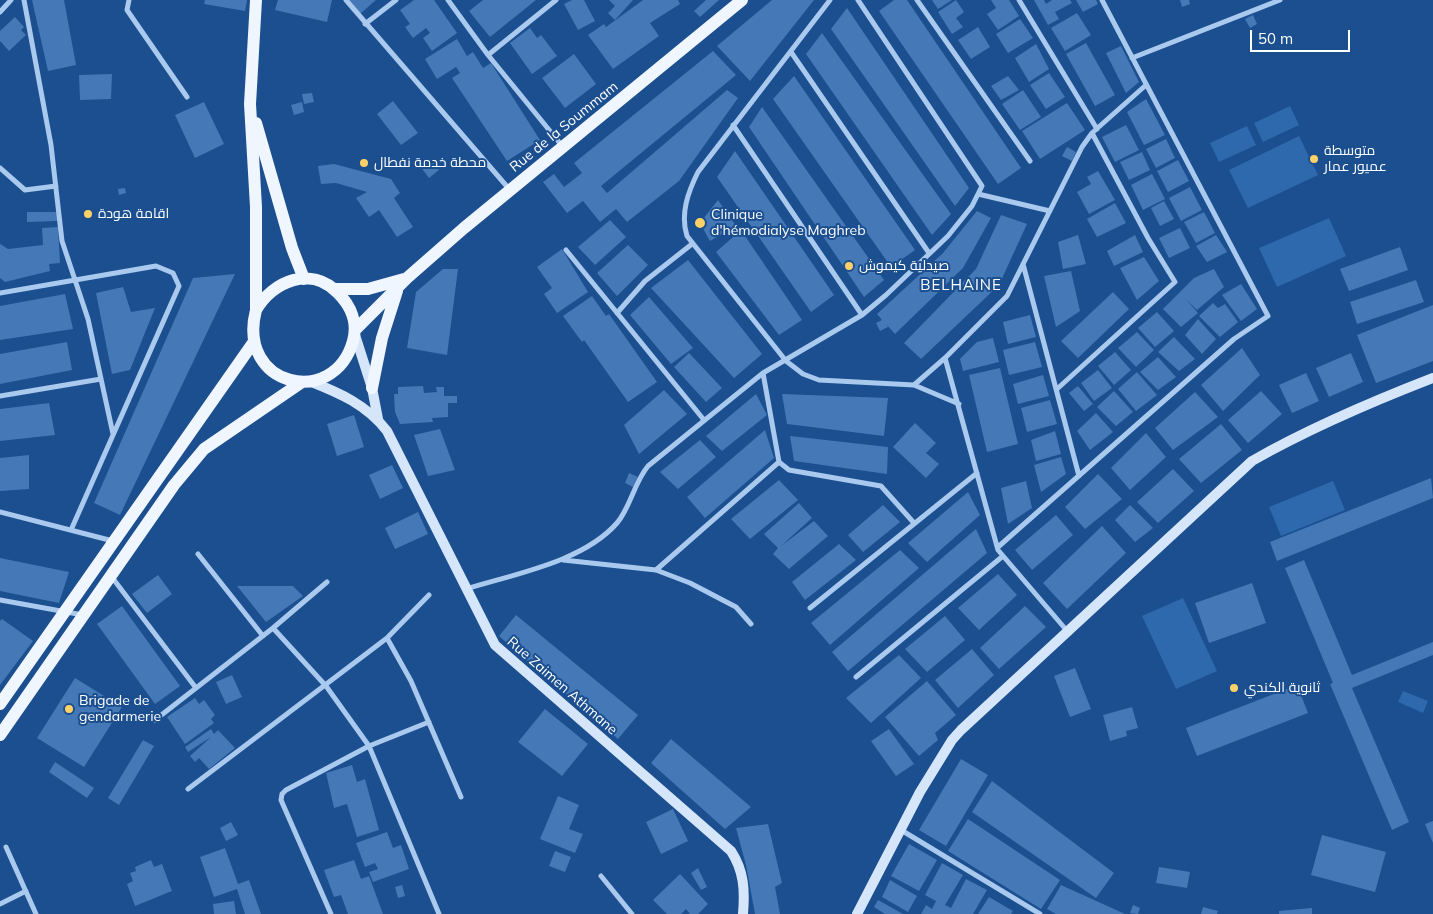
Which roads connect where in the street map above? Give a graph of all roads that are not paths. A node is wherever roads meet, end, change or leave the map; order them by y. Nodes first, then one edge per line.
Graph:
1 (11, 0) edge
2 (24, 0) edge
3 (129, 0) edge
4 (256, 0) edge
5 (346, 0) edge
6 (396, 0) edge
7 (448, 0) edge
8 (556, 0) edge
9 (830, 0) edge
10 (866, 0) edge
11 (917, 0) edge
12 (1019, 0) edge
13 (1102, 0) edge
14 (1280, 0) edge
15 (735, 2) edge
16 (859, 2) edge
17 (0, 12) edge
18 (365, 24) junction
19 (791, 52) junction
20 (488, 55) junction
21 (1132, 58) junction
22 (1146, 85) junction
23 (187, 97) dead end
24 (250, 104) junction
25 (733, 126) junction
26 (1097, 129) junction
27 (1092, 134) junction
28 (563, 147) junction
29 (1030, 161) dead end
30 (0, 168) edge
31 (56, 186) junction
32 (510, 191) junction
33 (978, 194) junction
34 (1050, 211) junction
35 (692, 244) junction
36 (566, 250) dead end
37 (929, 253) junction
38 (1023, 264) junction
39 (407, 278) junction
40 (304, 279) junction
41 (75, 280) junction
42 (398, 288) junction
43 (334, 289) junction
44 (0, 293) edge
45 (256, 310) junction
46 (617, 313) junction
47 (862, 315) junction
48 (355, 333) junction
49 (253, 343) junction
50 (945, 358) junction
51 (786, 361) junction
52 (764, 373) junction
53 (1433, 378) edge
54 (101, 379) junction
55 (305, 382) junction
56 (914, 384) junction
57 (372, 388) junction
58 (1057, 389) junction
59 (0, 396) edge
60 (959, 404) junction
61 (378, 419) junction
62 (704, 420) junction
63 (113, 434) junction
64 (780, 462) junction
65 (977, 473) junction
66 (1079, 476) junction
67 (0, 512) edge
68 (914, 523) junction
69 (71, 530) junction
70 (113, 541) junction
71 (998, 547) junction
72 (198, 554) dead end
73 (1003, 556) junction
74 (562, 560) junction
75 (656, 570) junction
76 (111, 576) junction
77 (327, 582) dead end
78 (466, 589) junction
79 (429, 595) dead end
80 (0, 600) edge
81 (810, 608) dead end
82 (64, 611) junction
83 (84, 615) junction
84 (751, 624) dead end
85 (273, 628) junction
86 (1068, 632) junction
87 (263, 636) junction
88 (387, 638) junction
89 (856, 677) dead end
90 (326, 686) junction
91 (196, 688) junction
92 (0, 704) edge
93 (155, 720) dead end
94 (429, 722) junction
95 (0, 735) edge
96 (369, 746) junction
97 (188, 789) dead end
98 (461, 797) dead end
99 (901, 829) junction
100 (6, 847) dead end
101 (601, 876) dead end
102 (26, 891) junction
103 (0, 904) edge
104 (36, 914) edge
105 (331, 914) edge
106 (439, 914) edge
107 (632, 914) edge
108 (743, 914) edge
109 (857, 914) edge
110 (1040, 914) edge

1 - 17 street
2 - 31 street
3 - 23 street
4 - 24 main road
5 - 18 street
6 - 18 street
7 - 20 street
8 - 20 street
9 - 19 street
10 - 16 street
11 - 29 street
12 - 26 street
13 - 21 street
14 - 21 street
15 - 28 main road, Rue de la Soummam
16 - 33 street
18 - 32 street
19 - 25 street
19 - 37 street
20 - 28 street
21 - 22 street
22 - 26 street
22 - 66 street
24 - 40 main road
24 - 45 main road
25 - 35 street
25 - 47 street
26 - 27 street
27 - 34 street
27 - 58 street
28 - 32 main road, Rue de la Soummam
30 - 31 street
31 - 41 street
32 - 39 main road, Rue de la Soummam
33 - 34 street
33 - 37 street
34 - 38 street
35 - 46 street
35 - 51 street
36 - 46 street
37 - 47 street
38 - 50 street
38 - 58 street
39 - 42 main road, Rue de la Soummam
39 - 43 main road
40 - 43 main road
40 - 45 main road
41 - 44 street
41 - 54 street
41 - 63 street
42 - 48 main road, Rue de la Soummam
42 - 57 main road
43 - 48 main road
45 - 49 main road
46 - 62 street
47 - 51 street
48 - 55 main road
48 - 57 main road
49 - 55 main road
49 - 70 main road
50 - 56 street
50 - 60 street
51 - 52 street
51 - 56 street
52 - 62 street
52 - 64 street
53 - 86 main road
54 - 59 street
54 - 63 street
55 - 61 main road
55 - 76 main road
56 - 60 street
57 - 61 main road
58 - 66 street
60 - 65 street
61 - 78 main road, Rue Zaimen Athmane
62 - 74 street
63 - 69 street
64 - 68 street
64 - 75 street
65 - 68 street
65 - 71 street
66 - 71 street
67 - 69 street
68 - 81 street
69 - 70 street
70 - 82 main road
71 - 73 street
72 - 87 street
73 - 86 street
73 - 89 street
74 - 75 street
74 - 78 street
75 - 84 street
76 - 83 main road
76 - 91 street
77 - 85 street
78 - 108 main road, Rue Zaimen Athmane
79 - 88 street
80 - 82 street
82 - 83 street
82 - 92 main road
83 - 95 main road
85 - 87 street
85 - 90 street
86 - 99 main road
87 - 91 street
88 - 90 street
88 - 94 street
90 - 96 street
90 - 97 street
91 - 93 street
94 - 96 street
94 - 98 street
96 - 105 street
96 - 106 street
99 - 109 main road
99 - 110 street
100 - 102 street
101 - 107 street
102 - 103 street
102 - 104 street

